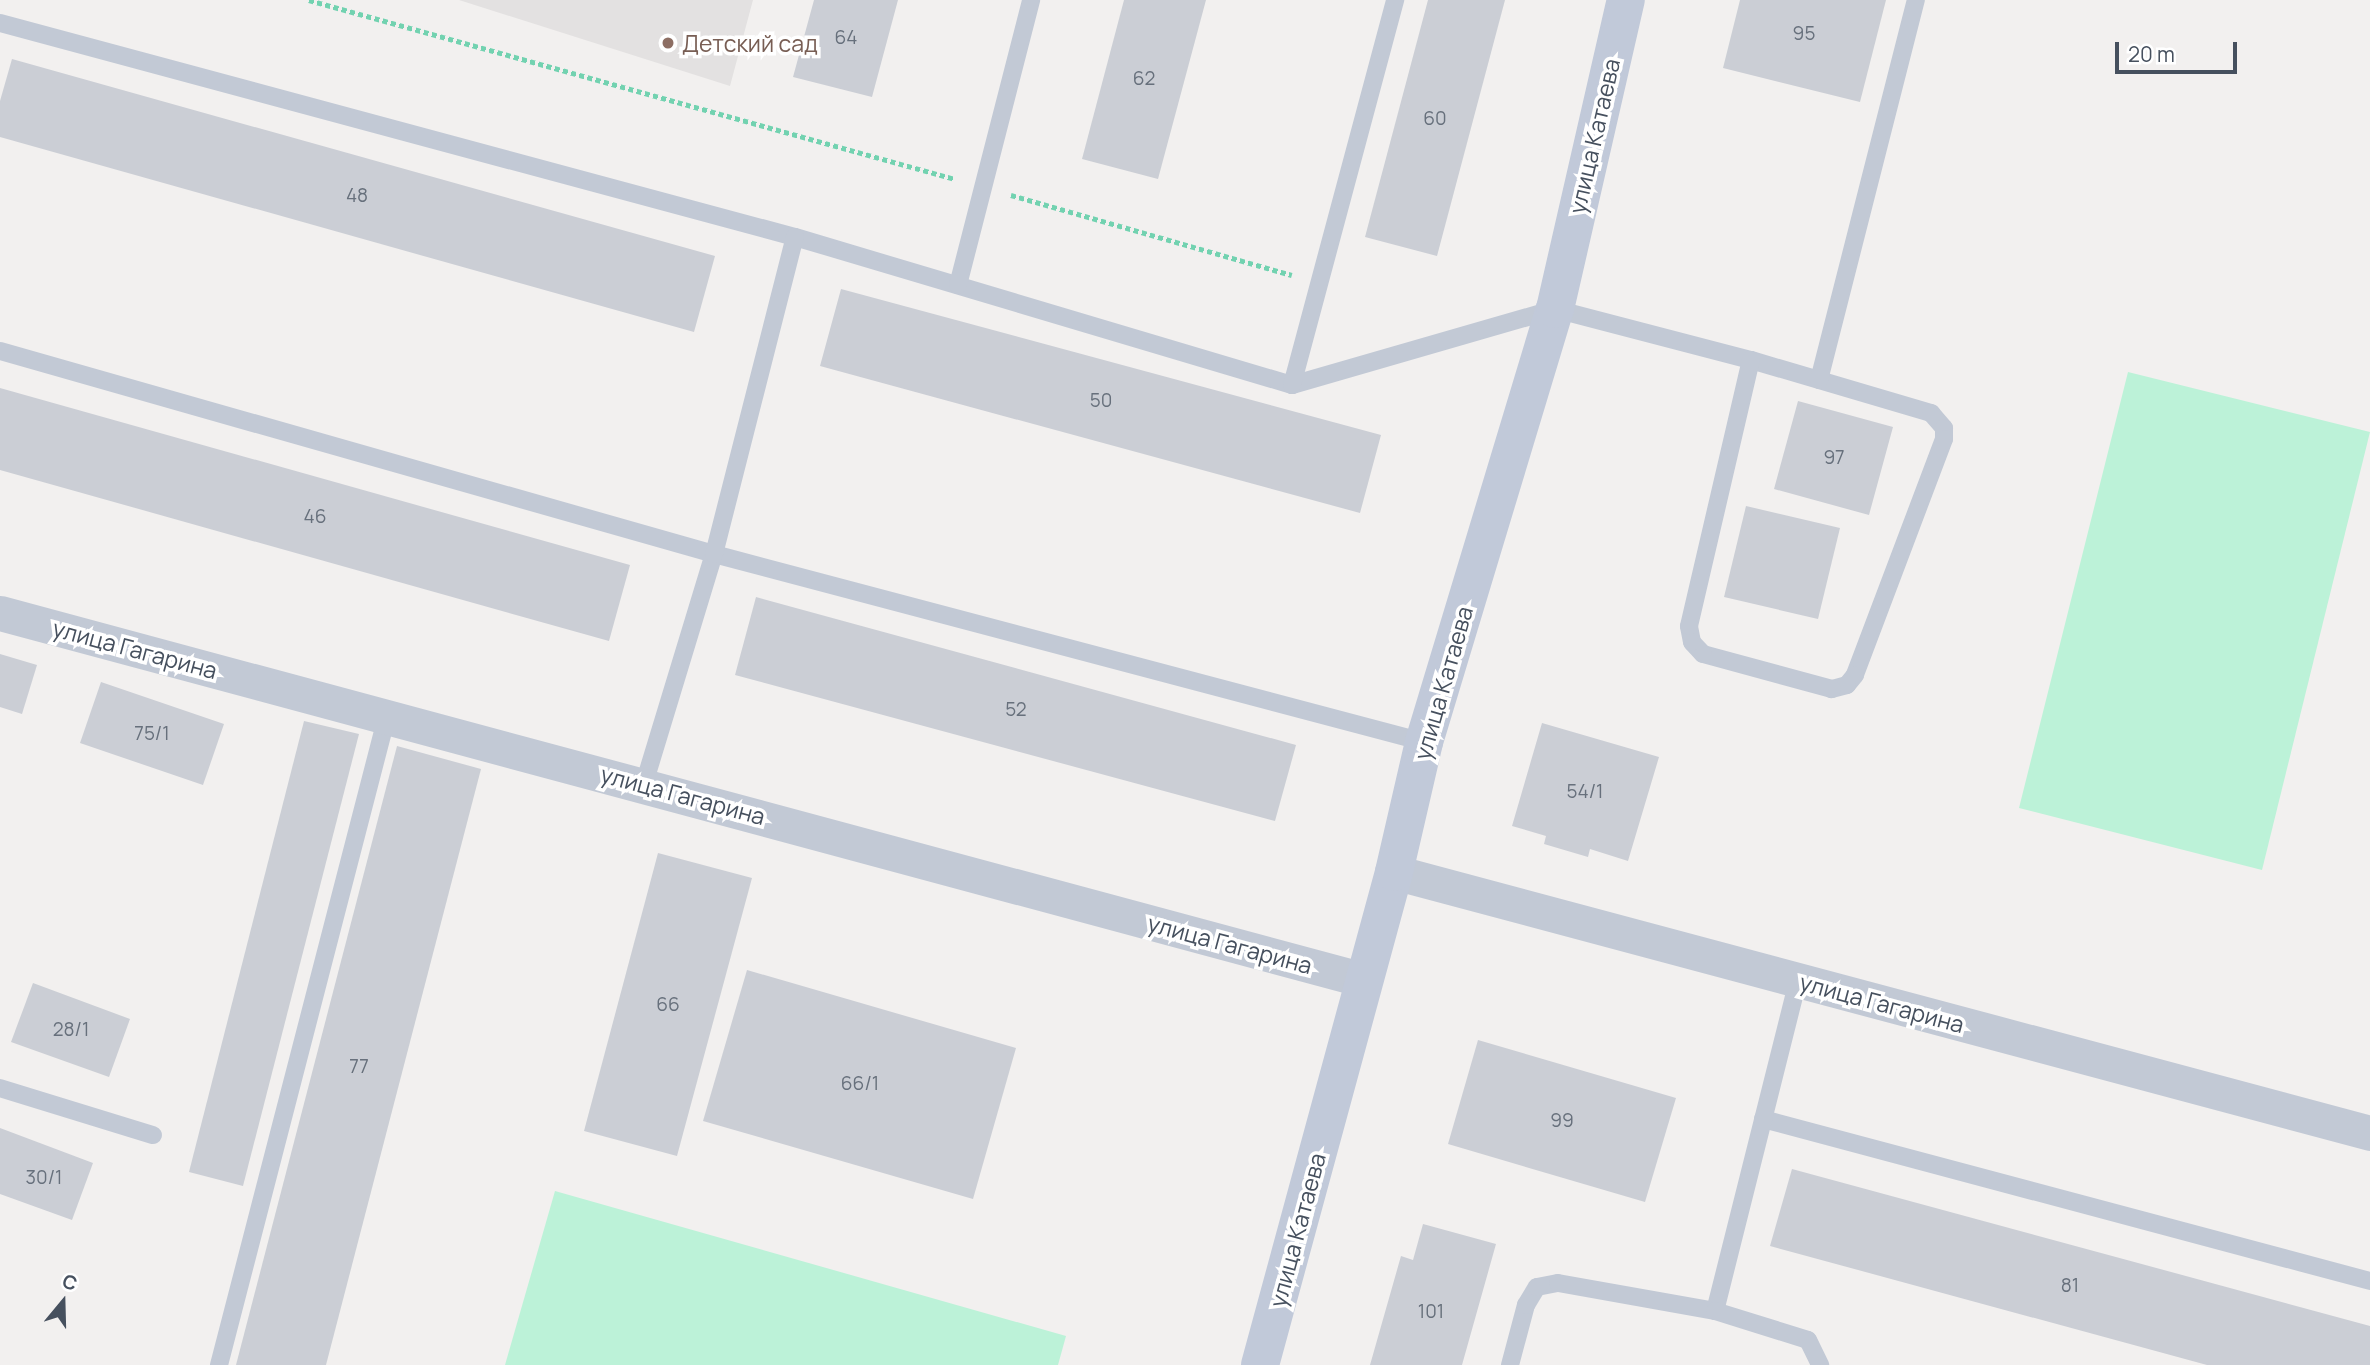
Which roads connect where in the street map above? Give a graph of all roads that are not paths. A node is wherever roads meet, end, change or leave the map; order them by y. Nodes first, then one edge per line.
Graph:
1 (1031, 0) edge
2 (1395, 0) edge
3 (1626, 0) edge
4 (1916, 0) edge
5 (0, 23) edge
6 (795, 237) junction
7 (958, 285) junction
8 (1555, 309) junction
9 (0, 351) edge
10 (1751, 360) junction
11 (1819, 380) junction
12 (1292, 385) junction
13 (714, 554) junction
14 (0, 613) edge
15 (387, 716) junction
16 (1424, 742) junction
17 (644, 784) junction
18 (1394, 872) junction
19 (1364, 980) junction
20 (1798, 981) junction
21 (0, 1088) edge
22 (1763, 1119) junction
23 (2370, 1133) edge
24 (153, 1135) dead end
25 (2370, 1280) edge
26 (1715, 1311) junction
27 (219, 1365) edge
28 (1260, 1365) edge
29 (1510, 1365) edge
30 (1820, 1365) edge

1 - 7 lane
2 - 12 lane
3 - 8 street, улица Катаева
4 - 11 lane
5 - 6 lane
6 - 7 lane
6 - 13 lane
7 - 12 lane
8 - 10 lane
8 - 12 lane
8 - 16 street, улица Катаева
9 - 13 lane
10 - 11 lane
10 - 11 lane
13 - 16 lane
13 - 17 lane
14 - 15 street, улица Гагарина
15 - 17 street, улица Гагарина
15 - 27 lane
16 - 18 street, улица Катаева
17 - 19 street, улица Гагарина
18 - 19 street, улица Катаева
18 - 20 street, улица Гагарина
19 - 28 street, улица Катаева
20 - 22 lane
20 - 23 street, улица Гагарина
21 - 24 lane
22 - 25 lane
22 - 26 lane
26 - 29 lane
26 - 30 lane

